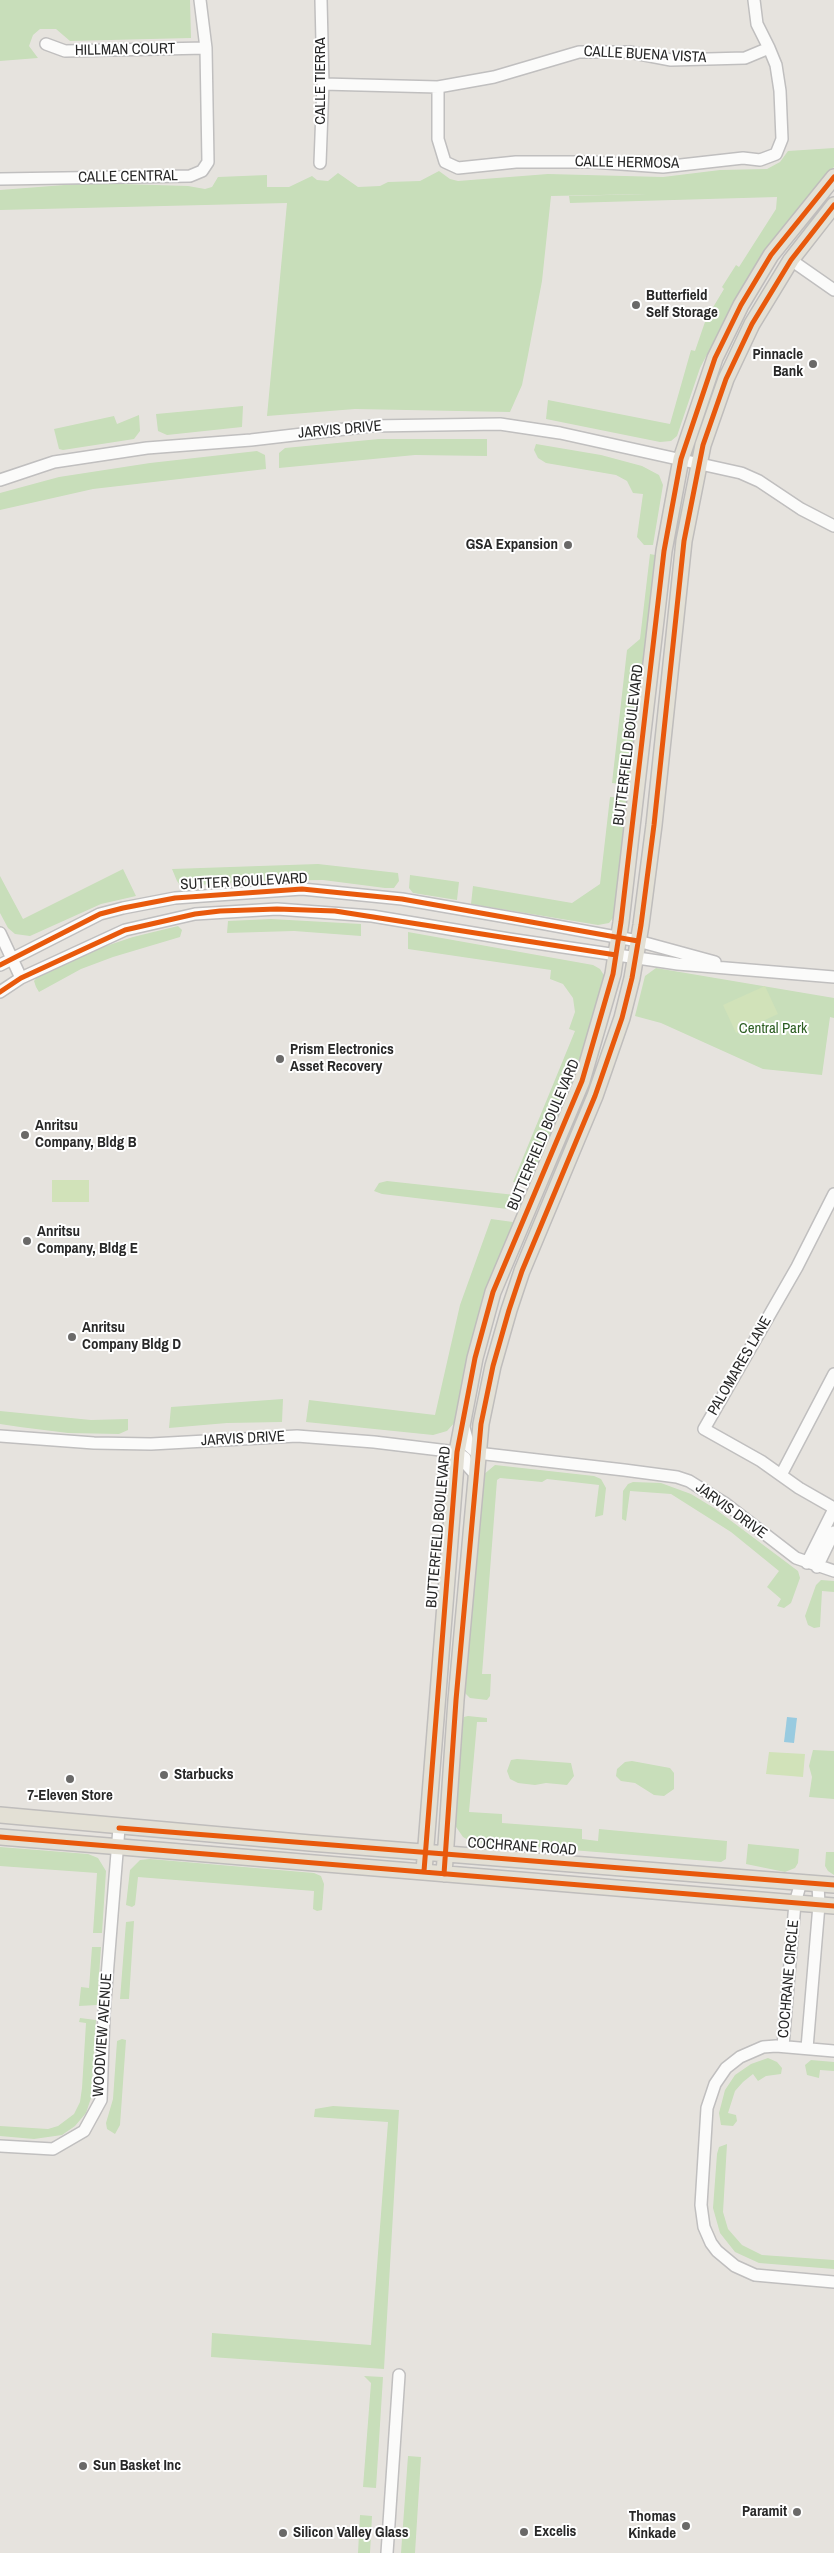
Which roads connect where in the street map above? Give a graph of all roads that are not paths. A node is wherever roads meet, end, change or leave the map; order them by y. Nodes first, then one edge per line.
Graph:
1 (200, 0) edge
2 (321, 0) edge
3 (754, 0) edge
4 (46, 44) dead end
5 (206, 48) junction
6 (769, 48) junction
7 (323, 84) junction
8 (438, 87) junction
9 (320, 163) dead end
10 (834, 177) edge
11 (0, 179) edge
12 (834, 205) edge
13 (791, 260) junction
14 (834, 290) edge
15 (681, 459) junction
16 (699, 463) junction
17 (0, 480) edge
18 (834, 526) edge
19 (0, 933) edge
20 (619, 938) junction
21 (638, 941) junction
22 (616, 955) junction
23 (12, 958) junction
24 (635, 959) junction
25 (0, 965) edge
26 (733, 968) junction
27 (834, 977) edge
28 (21, 978) junction
29 (0, 992) edge
30 (834, 1194) edge
31 (829, 1218) edge
32 (834, 1374) edge
33 (463, 1424) junction
34 (0, 1436) edge
35 (457, 1452) junction
36 (477, 1453) junction
37 (475, 1474) junction
38 (781, 1475) junction
39 (834, 1508) edge
40 (834, 1532) edge
41 (812, 1565) junction
42 (834, 1571) edge
43 (0, 1816) edge
44 (119, 1828) junction
45 (0, 1837) edge
46 (117, 1846) junction
47 (425, 1851) junction
48 (444, 1854) junction
49 (424, 1871) junction
50 (444, 1874) junction
51 (802, 1882) junction
52 (818, 1884) junction
53 (834, 1885) edge
54 (795, 1903) junction
55 (827, 1905) edge
56 (783, 2046) junction
57 (807, 2048) junction
58 (834, 2051) edge
59 (0, 2146) edge
60 (834, 2282) edge
61 (400, 2375) dead end
62 (387, 2553) edge

1 - 5 street, CALLE CENTRAL
2 - 7 street, CALLE TIERRA
3 - 6 street
4 - 5 street, HILLMAN COURT
5 - 11 street, CALLE CENTRAL
6 - 8 street, CALLE BUENA VISTA
6 - 8 street, CALLE HERMOSA
7 - 8 street, CALLE BUENA VISTA
7 - 9 street, CALLE TIERRA
10 - 15 main road, BUTTERFIELD BOULEVARD
12 - 13 main road, BUTTERFIELD BOULEVARD
13 - 14 street
13 - 16 main road, BUTTERFIELD BOULEVARD
15 - 16 street, JARVIS DRIVE
15 - 17 street, JARVIS DRIVE
15 - 20 main road, BUTTERFIELD BOULEVARD
16 - 18 street, JARVIS DRIVE
16 - 21 main road, BUTTERFIELD BOULEVARD
19 - 23 street
20 - 21 street, SUTTER BOULEVARD
20 - 22 main road, BUTTERFIELD BOULEVARD
20 - 23 street, SUTTER BOULEVARD
21 - 24 main road, BUTTERFIELD BOULEVARD
21 - 26 street, SUTTER BOULEVARD
22 - 24 street, SUTTER BOULEVARD
22 - 28 street, SUTTER BOULEVARD
22 - 33 main road, BUTTERFIELD BOULEVARD
23 - 25 street, SUTTER BOULEVARD
23 - 28 street
24 - 26 street, SUTTER BOULEVARD
24 - 36 main road, BUTTERFIELD BOULEVARD
26 - 27 street
28 - 29 street, SUTTER BOULEVARD
30 - 31 street, PALOMARES LANE
31 - 38 street, PALOMARES LANE
32 - 38 street
33 - 35 main road, BUTTERFIELD BOULEVARD
33 - 36 street
34 - 35 street, JARVIS DRIVE
35 - 37 street
35 - 47 main road, BUTTERFIELD BOULEVARD
36 - 37 main road, BUTTERFIELD BOULEVARD
36 - 41 street, JARVIS DRIVE
37 - 48 main road, BUTTERFIELD BOULEVARD
38 - 39 street, PALOMARES LANE
39 - 41 street
40 - 41 street
41 - 42 street, JARVIS DRIVE
43 - 44 main road, COCHRANE ROAD
44 - 46 street, WOODVIEW AVENUE
44 - 47 main road, COCHRANE ROAD
45 - 46 main road
46 - 49 main road
46 - 59 street, WOODVIEW AVENUE
47 - 48 main road, COCHRANE ROAD
47 - 49 main road, BUTTERFIELD BOULEVARD
48 - 50 main road, BUTTERFIELD BOULEVARD
48 - 51 main road, COCHRANE ROAD
49 - 50 main road
50 - 54 main road
51 - 52 main road, COCHRANE ROAD
51 - 54 street, COCHRANE CIRCLE
52 - 53 main road, COCHRANE ROAD
52 - 55 street, COCHRANE CIRCLE
54 - 55 main road
54 - 56 street, COCHRANE CIRCLE
55 - 57 street, COCHRANE CIRCLE
56 - 57 street, COCHRANE CIRCLE
56 - 60 street, COCHRANE CIRCLE
57 - 58 street, COCHRANE CIRCLE
61 - 62 street

